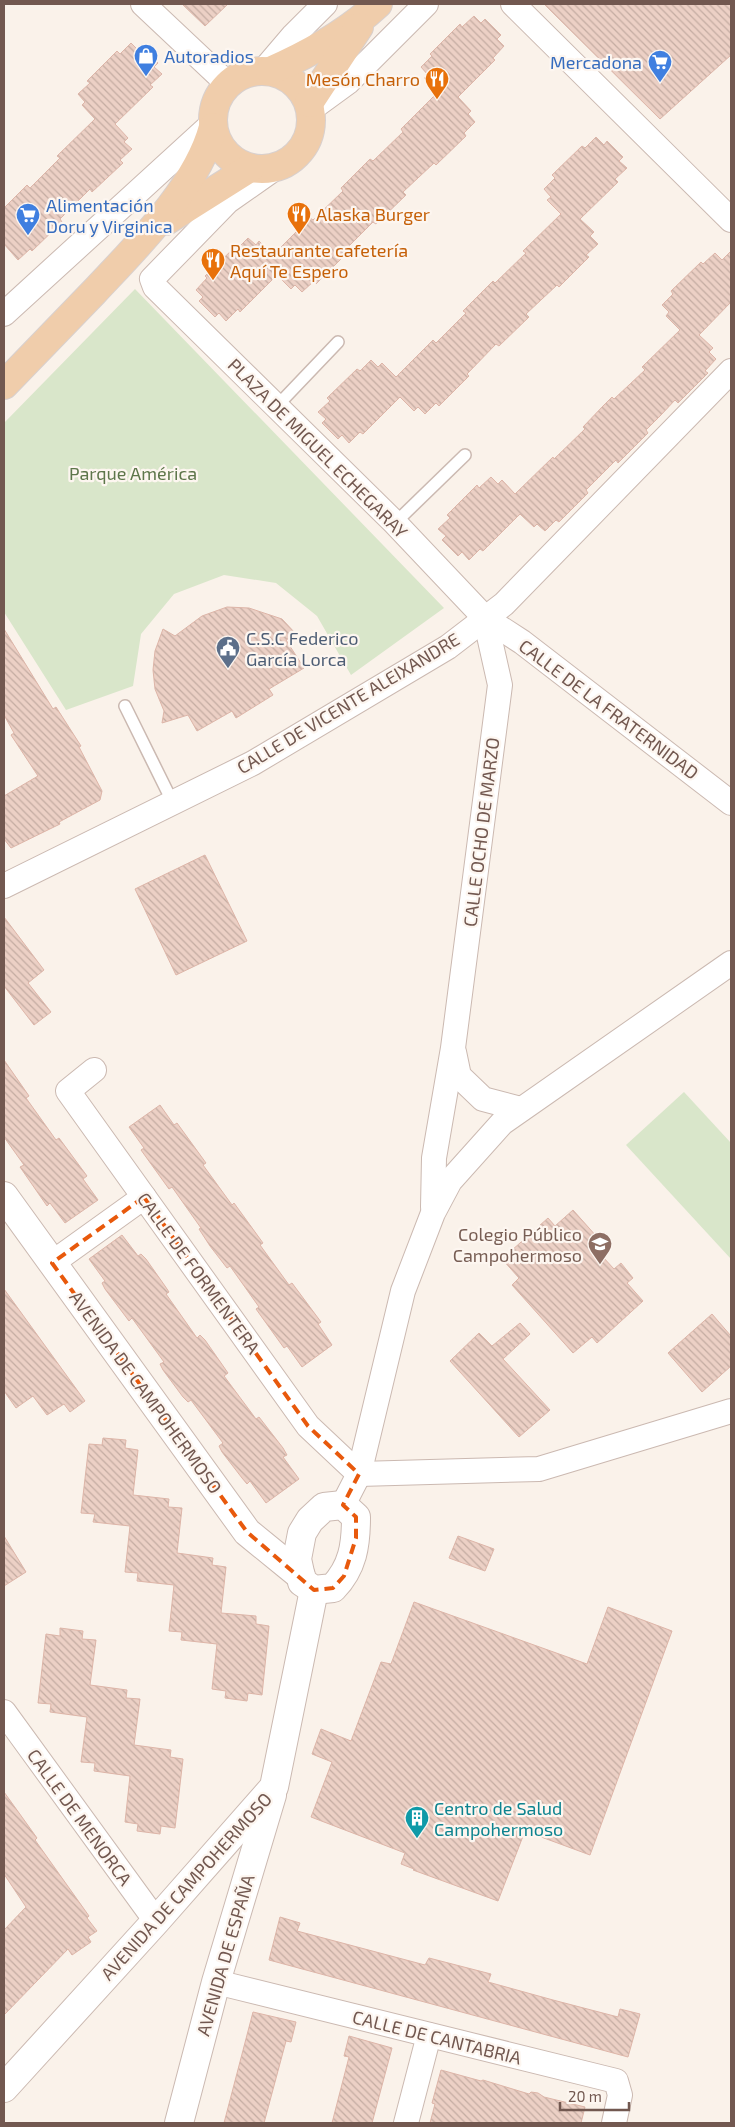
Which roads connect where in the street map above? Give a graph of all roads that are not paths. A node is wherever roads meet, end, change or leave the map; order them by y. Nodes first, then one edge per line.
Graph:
1 (143, 4) edge
2 (325, 4) edge
3 (426, 4) edge
4 (513, 4) edge
5 (376, 5) edge
6 (267, 71) junction
7 (228, 84) junction
8 (310, 106) junction
9 (213, 125) junction
10 (263, 168) junction
11 (731, 220) edge
12 (150, 232) junction
13 (4, 314) edge
14 (338, 342) dead end
15 (731, 371) edge
16 (4, 385) edge
17 (276, 407) junction
18 (465, 455) dead end
19 (395, 523) junction
20 (485, 618) junction
21 (126, 706) dead end
22 (173, 803) junction
23 (731, 803) edge
24 (4, 886) edge
25 (731, 963) edge
26 (453, 1048) junction
27 (94, 1070) dead end
28 (522, 1109) junction
29 (4, 1196) edge
30 (144, 1197) junction
31 (433, 1213) junction
32 (52, 1263) junction
33 (731, 1410) edge
34 (359, 1474) junction
35 (343, 1505) junction
36 (307, 1583) junction
37 (4, 1712) edge
38 (274, 1787) junction
39 (156, 1921) junction
40 (216, 1982) junction
41 (428, 2035) junction
42 (4, 2088) edge
43 (179, 2123) edge
44 (406, 2123) edge
45 (614, 2123) edge

1 - 7 street
2 - 6 street
3 - 8 street
4 - 11 street
5 - 6 main road
5 - 8 main road
6 - 7 main road
6 - 8 main road
7 - 9 main road
8 - 10 main road
9 - 10 main road
9 - 12 main road
9 - 13 street
10 - 12 main road
10 - 17 street, PLAZA DE MIGUEL ECHEGARAY
12 - 16 main road
14 - 17 lane
15 - 20 street, CALLE DE VICENTE ALEIXANDRE
17 - 19 street, PLAZA DE MIGUEL ECHEGARAY
18 - 19 lane
19 - 20 street, PLAZA DE MIGUEL ECHEGARAY
20 - 22 street, CALLE DE VICENTE ALEIXANDRE
20 - 23 street, CALLE DE LA FRATERNIDAD
20 - 26 street, CALLE OCHO DE MARZO
21 - 22 lane
22 - 24 street, CALLE DE VICENTE ALEIXANDRE
25 - 28 street
26 - 28 street, CALLE OCHO DE MARZO
26 - 31 street, CALLE OCHO DE MARZO
27 - 30 street, CALLE DE FORMENTERA
28 - 31 street
29 - 32 street, AVENIDA DE CAMPOHERMOSO
30 - 32 street
30 - 34 street, CALLE DE FORMENTERA
31 - 34 street
32 - 36 street, AVENIDA DE CAMPOHERMOSO
33 - 34 street
34 - 35 street
35 - 36 street
35 - 36 street
36 - 38 street, AVENIDA DE CAMPOHERMOSO
37 - 39 street, CALLE DE MENORCA
38 - 39 street, AVENIDA DE CAMPOHERMOSO
38 - 40 street, AVENIDA DE ESPAÑA
39 - 42 street, AVENIDA DE CAMPOHERMOSO
40 - 41 street, CALLE DE CANTABRIA
40 - 43 street, AVENIDA DE ESPAÑA
41 - 44 street
41 - 45 street, CALLE DE CANTABRIA

